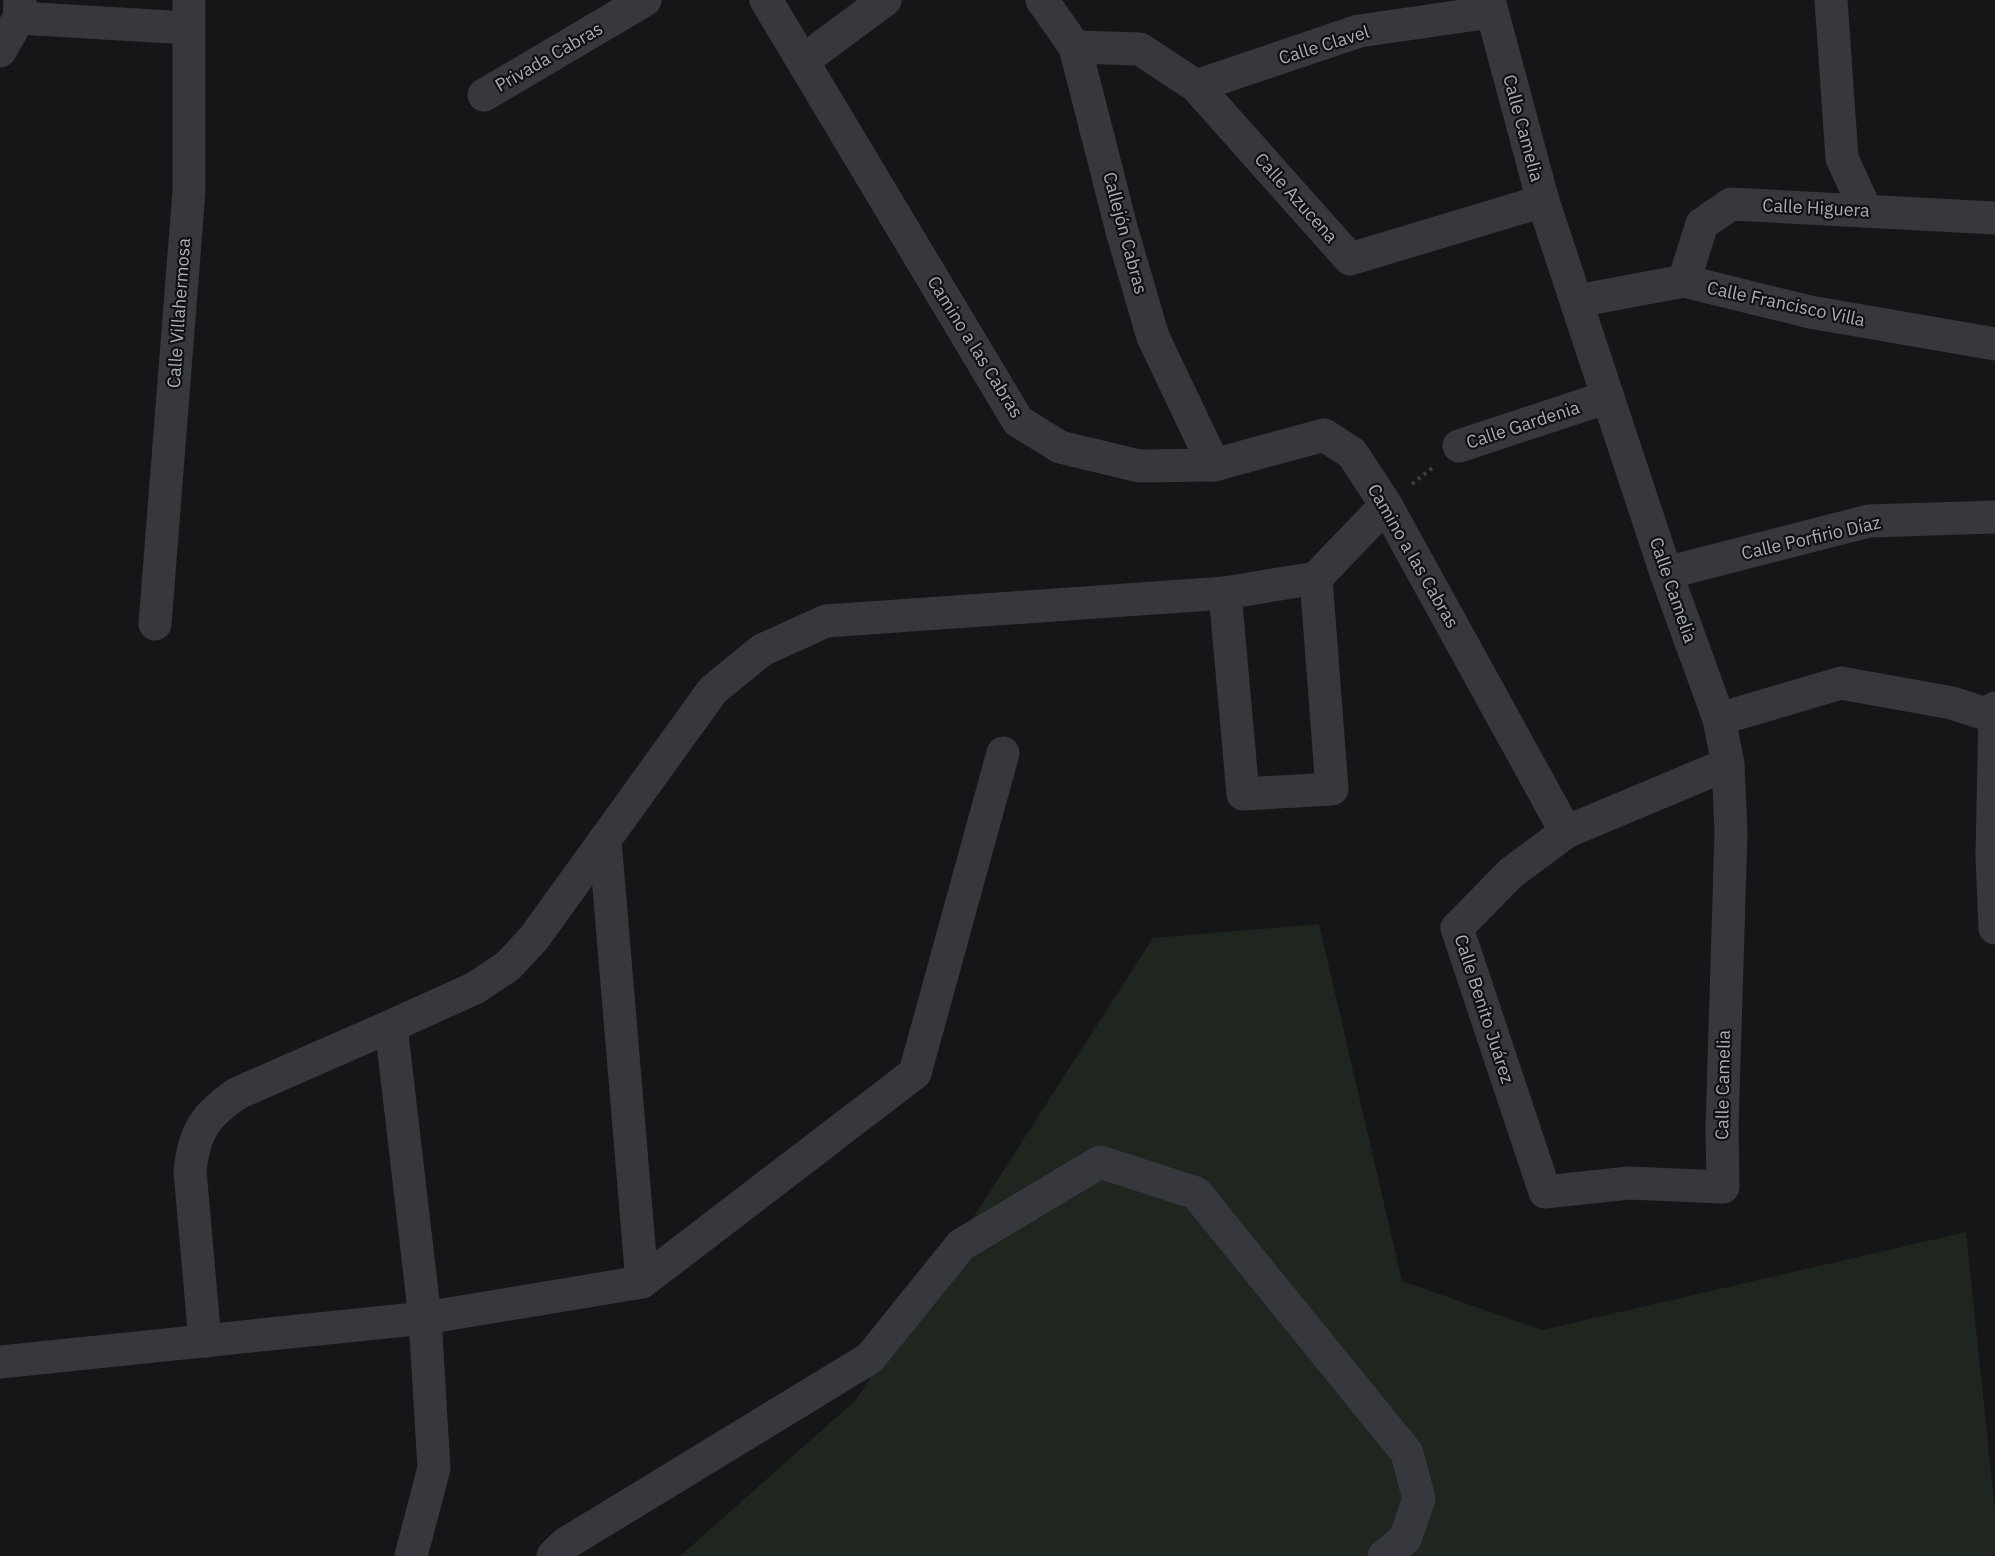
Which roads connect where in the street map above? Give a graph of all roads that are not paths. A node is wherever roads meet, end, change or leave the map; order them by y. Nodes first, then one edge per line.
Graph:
1 (645, 0) edge
2 (766, 0) edge
3 (885, 0) edge
4 (1042, 0) edge
5 (1832, 0) edge
6 (1490, 6) edge
7 (19, 9) edge
8 (188, 14) edge
9 (1075, 47) junction
10 (0, 51) edge
11 (804, 60) junction
12 (1196, 86) junction
13 (484, 95) dead end
14 (1543, 201) junction
15 (1866, 210) junction
16 (1995, 218) edge
17 (1684, 281) junction
18 (1577, 301) junction
19 (1995, 344) edge
20 (1608, 397) junction
21 (1459, 446) road end
22 (1214, 465) junction
23 (1386, 505) junction
24 (1995, 517) edge
25 (1666, 573) junction
26 (1316, 578) junction
27 (1225, 593) junction
28 (155, 624) dead end
29 (1994, 714) edge
30 (1719, 719) junction
31 (1003, 753) dead end
32 (1728, 764) junction
33 (1566, 832) junction
34 (605, 840) junction
35 (1995, 928) edge
36 (391, 1026) junction
37 (1723, 1187) joint
38 (642, 1282) junction
39 (425, 1318) junction
40 (205, 1341) junction
41 (0, 1362) edge
42 (411, 1556) edge
43 (553, 1556) edge
44 (1384, 1556) edge

1 - 13 street, Privada Cabras
2 - 11 street, Camino a las Cabras
3 - 11 street
4 - 9 street, Callejón Cabras
5 - 15 street
6 - 12 street, Calle Clavel
6 - 14 street, Calle Camelia
7 - 8 street
7 - 10 street
8 - 28 street, Calle Villahermosa
9 - 12 street, Calle Azucena
9 - 22 street, Callejón Cabras
11 - 22 street, Camino a las Cabras
12 - 14 street, Calle Azucena
14 - 18 street, Calle Camelia
15 - 16 street, Calle Higuera
15 - 17 street, Calle Higuera
17 - 18 street, Calle Francisco Villa
17 - 19 street, Calle Francisco Villa
18 - 20 street, Calle Camelia
20 - 21 street, Calle Gardenia
20 - 25 street, Calle Camelia
22 - 23 street, Camino a las Cabras
23 - 26 street
23 - 33 street, Camino a las Cabras
24 - 25 street, Calle Porfirio Díaz
25 - 30 street, Calle Camelia
26 - 27 street
26 - 27 street
27 - 34 street
29 - 30 street
29 - 35 street
30 - 32 street, Calle Camelia
31 - 38 street
32 - 33 street, Calle Benito Juárez
32 - 37 street, Calle Camelia
33 - 37 street, Calle Benito Juárez
34 - 36 street
34 - 38 street
36 - 39 street
36 - 40 street
38 - 39 street
39 - 40 street
39 - 42 street
40 - 41 street
43 - 44 street

